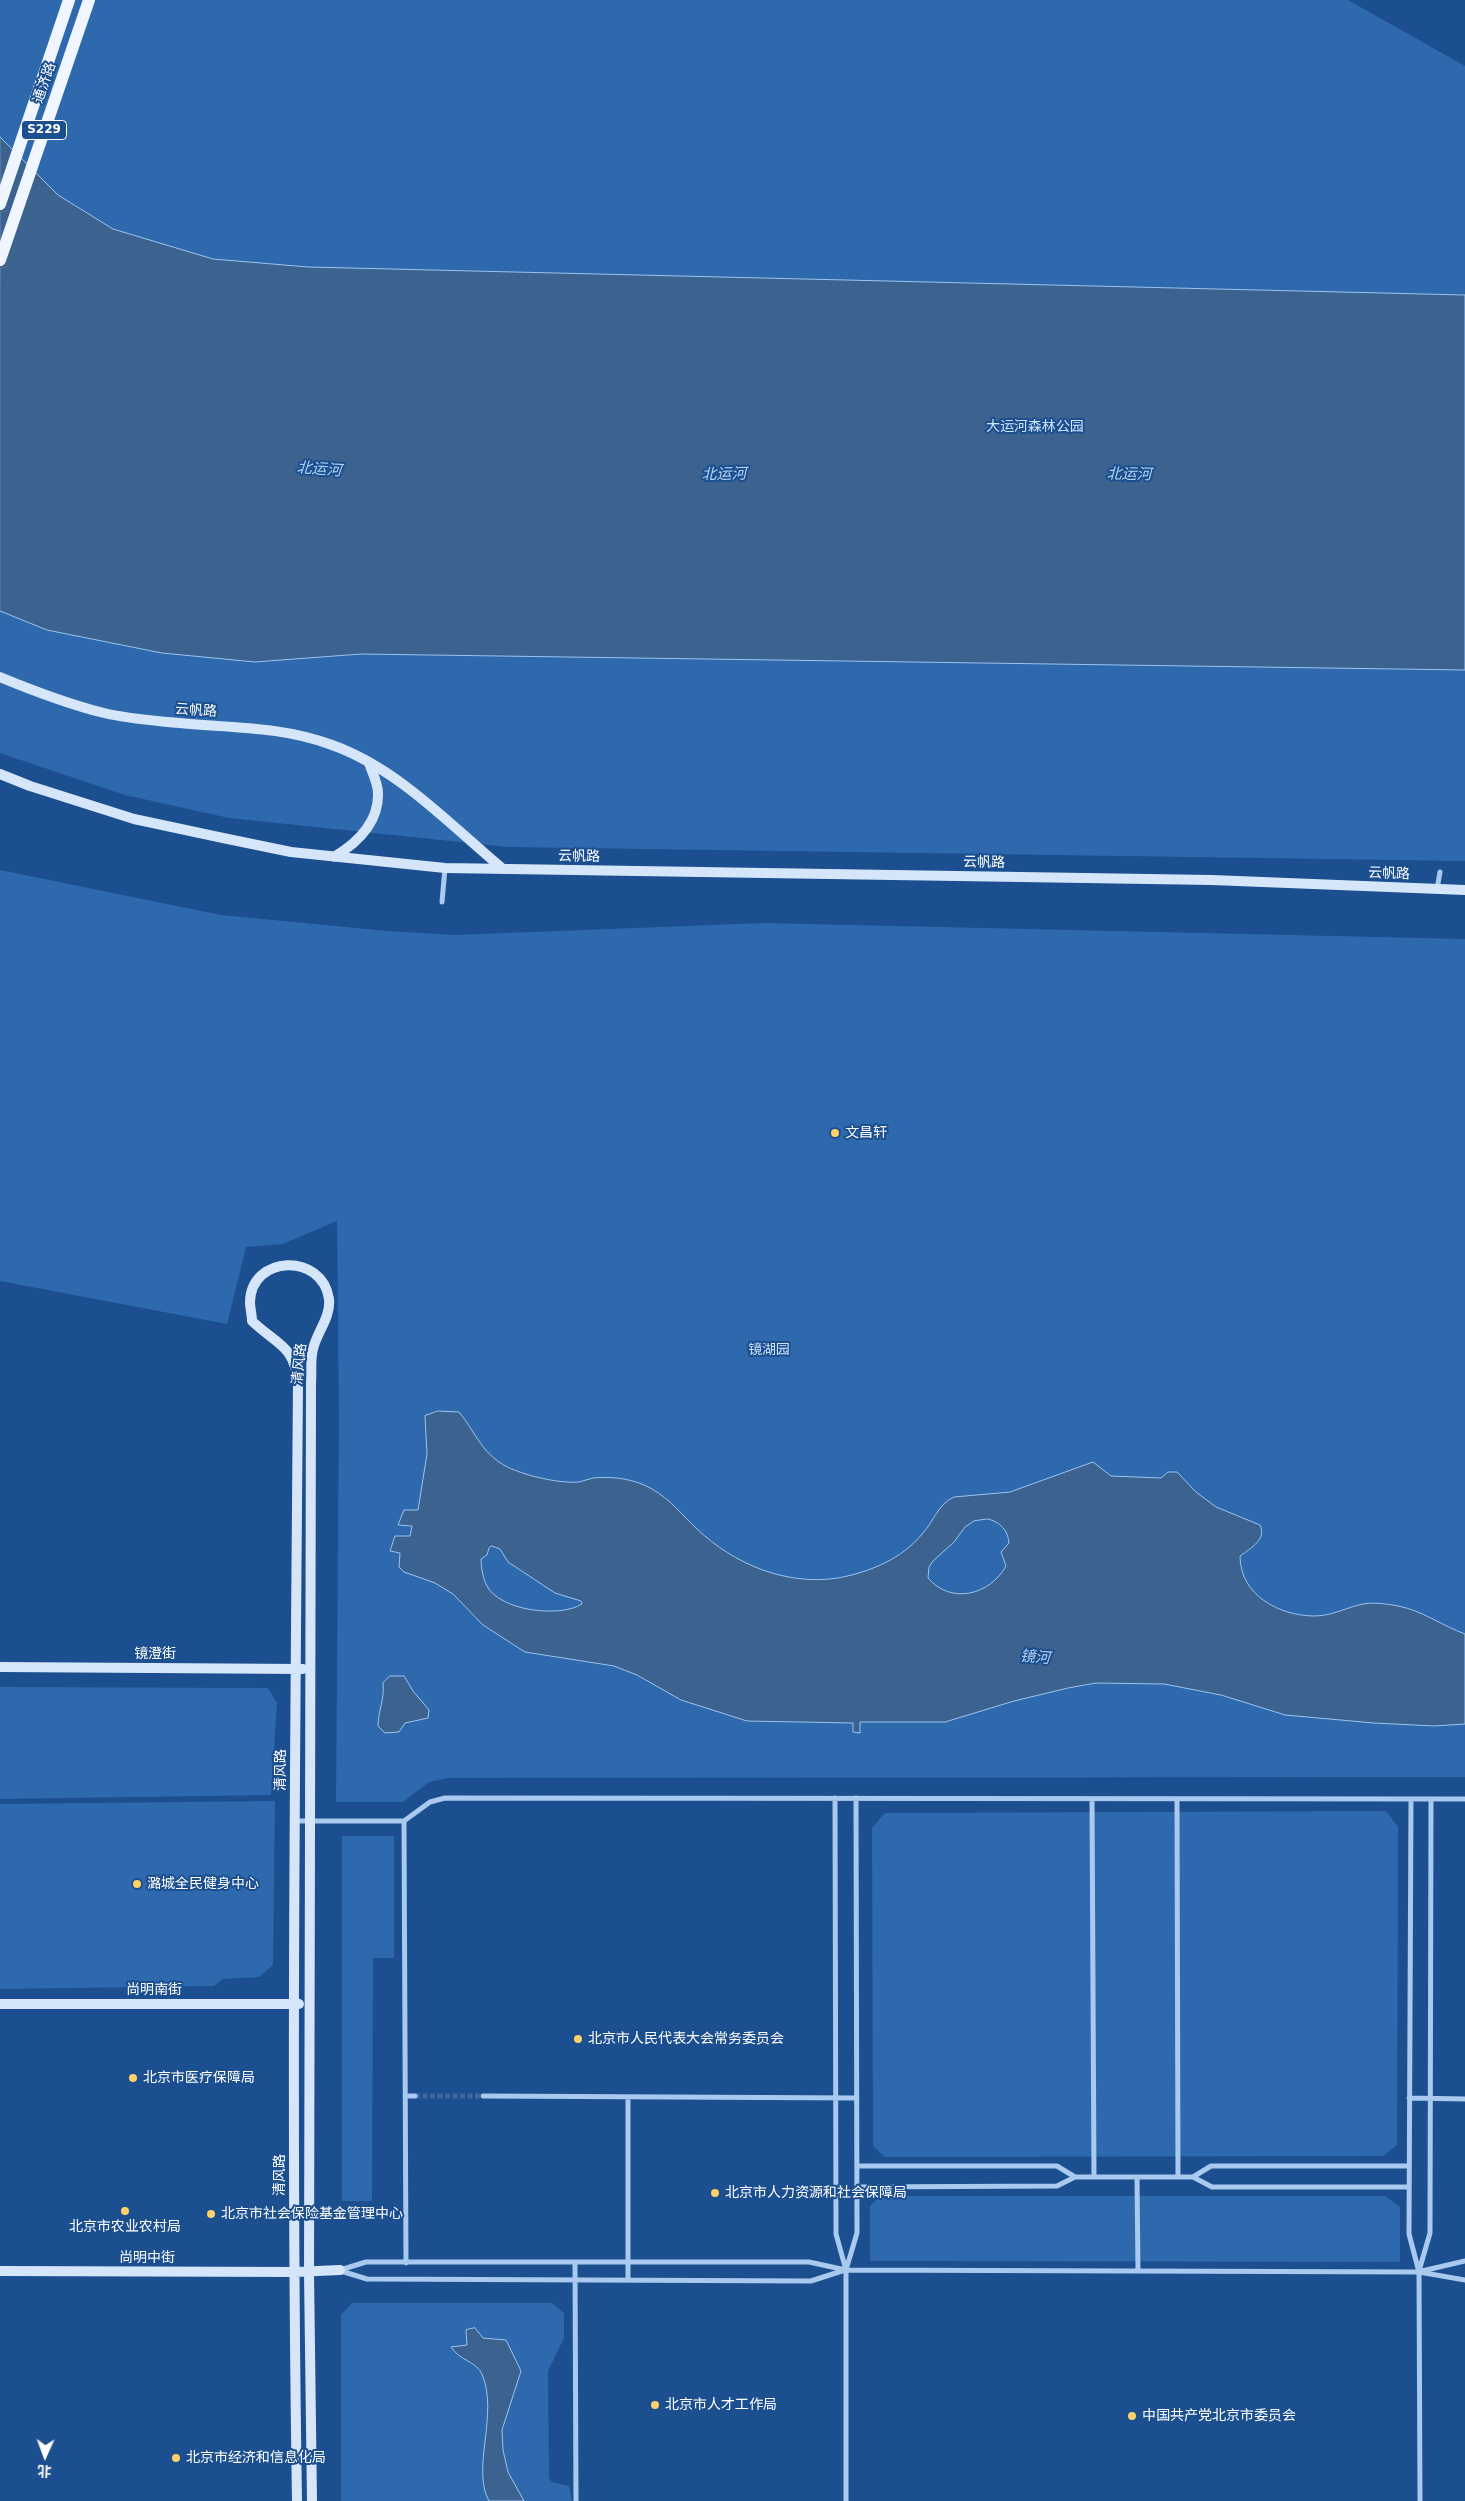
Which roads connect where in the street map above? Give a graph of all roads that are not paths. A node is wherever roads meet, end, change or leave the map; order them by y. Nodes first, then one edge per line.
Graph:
1 (69, 0) edge
2 (89, 0) edge
3 (0, 204) edge
4 (0, 260) edge
5 (0, 677) edge
6 (369, 763) junction
7 (0, 774) edge
8 (334, 857) junction
9 (445, 868) junction
10 (503, 869) junction
11 (1440, 872) dead end
12 (1437, 890) junction
13 (1465, 890) edge
14 (442, 902) dead end
15 (0, 1667) edge
16 (297, 1669) junction
17 (309, 1670) junction
18 (836, 1798) junction
19 (856, 1798) junction
20 (1092, 1799) junction
21 (1177, 1799) junction
22 (1411, 1799) junction
23 (1431, 1799) junction
24 (1465, 1799) edge
25 (294, 1821) junction
26 (309, 1821) junction
27 (404, 1821) junction
28 (0, 2004) edge
29 (294, 2004) junction
30 (309, 2004) junction
31 (405, 2096) junction
32 (415, 2096) tunnel mouth
33 (484, 2096) tunnel mouth
34 (628, 2097) junction
35 (836, 2098) junction
36 (857, 2098) junction
37 (1409, 2098) junction
38 (1430, 2099) junction
39 (1465, 2099) edge
40 (857, 2166) junction
41 (1409, 2166) junction
42 (1075, 2177) junction
43 (1094, 2177) junction
44 (1137, 2177) junction
45 (1178, 2177) junction
46 (1193, 2177) junction
47 (857, 2187) junction
48 (1409, 2187) junction
49 (1465, 2261) edge
50 (575, 2262) junction
51 (628, 2262) junction
52 (406, 2263) junction
53 (340, 2270) junction
54 (846, 2270) junction
55 (0, 2271) edge
56 (1138, 2271) junction
57 (294, 2272) junction
58 (308, 2272) junction
59 (1419, 2272) junction
60 (575, 2279) junction
61 (628, 2279) junction
62 (1465, 2280) edge
63 (297, 2501) edge
64 (312, 2501) edge
65 (576, 2501) edge
66 (846, 2501) edge
67 (1420, 2501) edge

1 - 3 main road, 通济路 / S229
2 - 4 main road, 通济路 / S229
5 - 6 street, 云帆路
6 - 8 street
6 - 10 street, 云帆路
7 - 8 street, 云帆路
8 - 9 street, 云帆路
9 - 10 street, 云帆路
9 - 14 street
10 - 12 street, 云帆路
11 - 12 street
12 - 13 street, 云帆路
15 - 16 street, 镜澄街
16 - 17 street, 镜澄街
16 - 17 street, 清风路
16 - 25 street, 清风路
17 - 26 street, 清风路
18 - 19 street
18 - 27 street
18 - 35 street
19 - 20 street
19 - 36 street
20 - 21 street
20 - 43 street
21 - 22 street
21 - 45 street
22 - 23 street
22 - 37 street
23 - 24 street
23 - 38 street
25 - 26 street
25 - 29 street, 清风路
26 - 27 street
26 - 30 street, 清风路
27 - 31 street
28 - 29 street, 尚明南街
29 - 30 street, 尚明南街
29 - 57 street, 清风路
30 - 58 street, 清风路
31 - 32 street
31 - 52 street
33 - 34 street
34 - 35 street
34 - 51 street
35 - 36 street
35 - 54 street
36 - 40 street
37 - 38 street
37 - 41 street
38 - 39 street
38 - 59 street
40 - 42 street
40 - 47 street
41 - 46 street
41 - 48 street
42 - 43 street
42 - 47 street
43 - 44 street
44 - 45 street
44 - 56 street
45 - 46 street
46 - 48 street
47 - 54 street
48 - 59 street
49 - 59 street
50 - 51 street
50 - 52 street
50 - 60 street
51 - 54 street
51 - 61 street
52 - 53 street
53 - 58 street, 尚明中街
53 - 60 street
54 - 56 street
54 - 61 street
54 - 66 street
55 - 57 street, 尚明中街
56 - 59 street
57 - 58 street, 尚明中街
57 - 63 street, 清风路
58 - 64 street, 清风路
59 - 62 street
59 - 67 street
60 - 61 street
60 - 65 street

